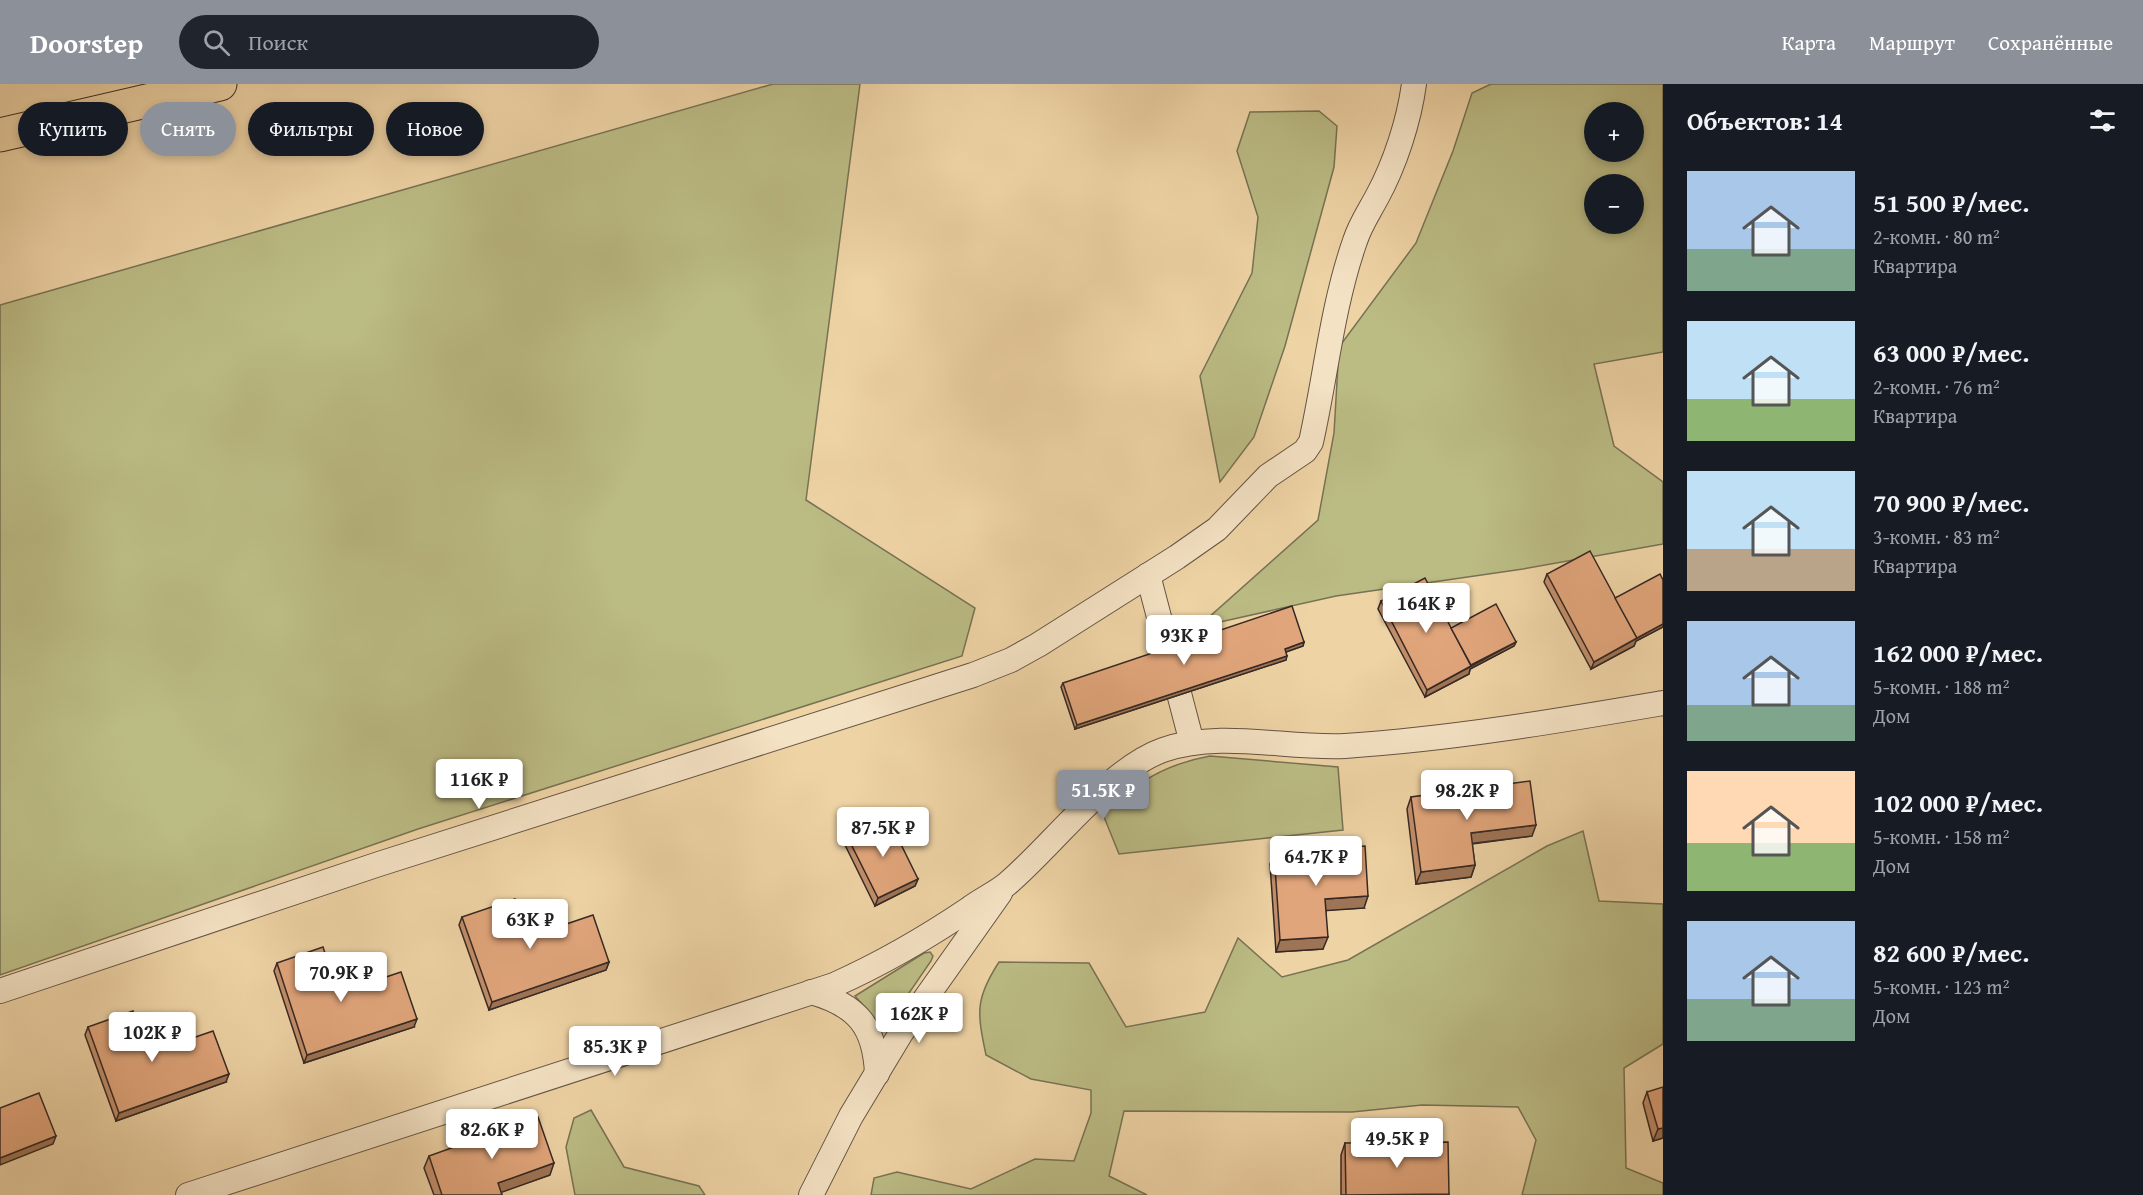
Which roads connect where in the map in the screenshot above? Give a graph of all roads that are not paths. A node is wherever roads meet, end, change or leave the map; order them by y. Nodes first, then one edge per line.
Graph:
1 (220, 84) edge
2 (1414, 84) edge
3 (0, 135) edge
4 (1148, 575) junction
5 (1663, 703) edge
6 (1192, 742) junction
7 (1007, 884) junction
8 (0, 991) edge
9 (811, 992) junction
10 (877, 1074) junction
11 (188, 1195) edge
12 (811, 1195) edge

1 - 3 highway
2 - 4 street
4 - 6 street
4 - 8 street
5 - 6 street
6 - 7 street
7 - 9 street
7 - 10 street
9 - 10 street
9 - 11 street
10 - 12 street

